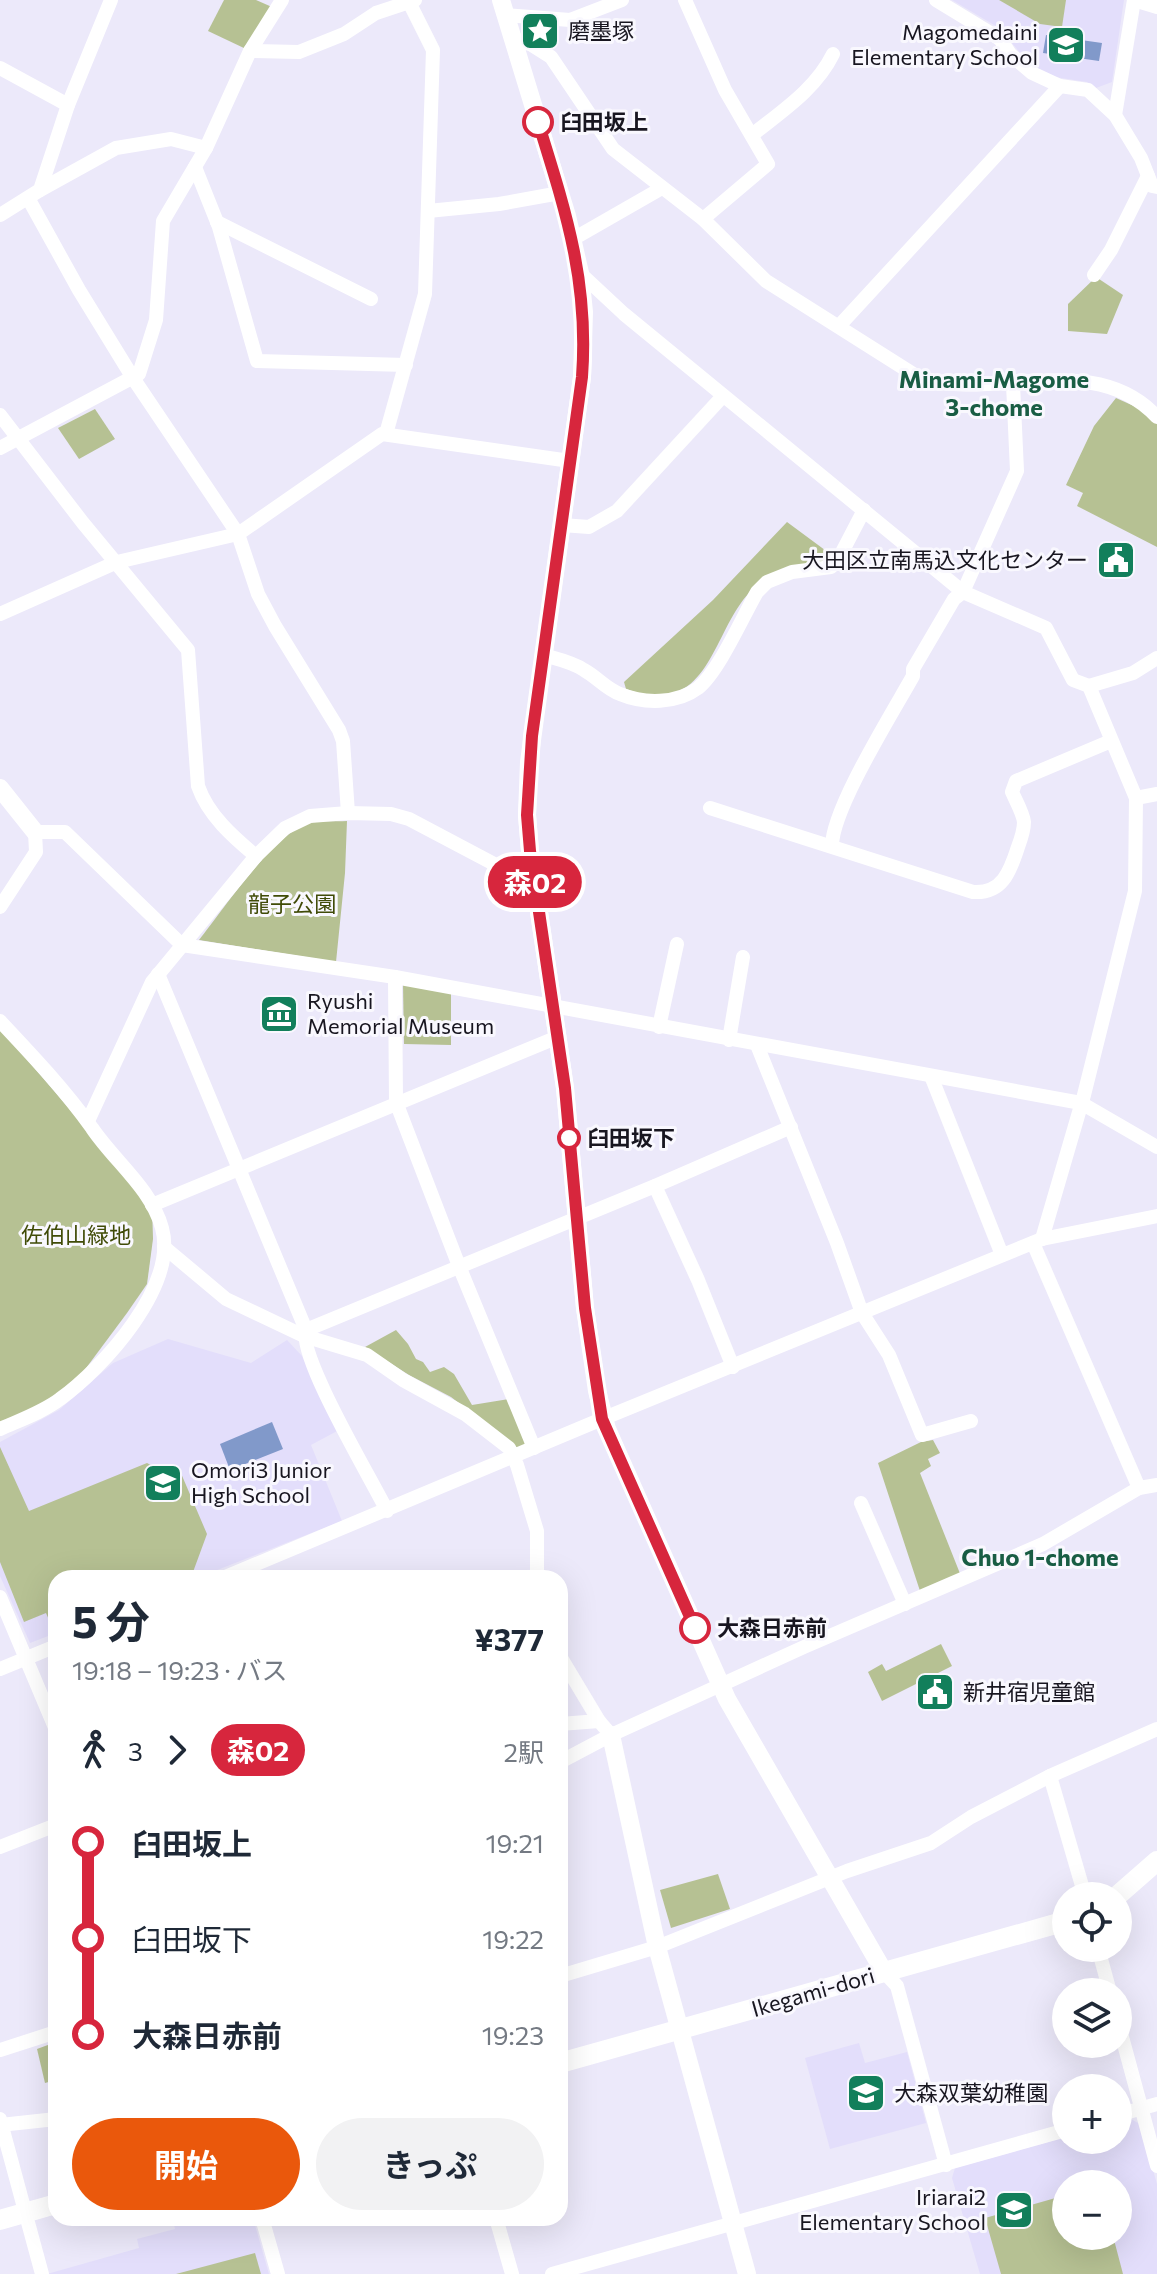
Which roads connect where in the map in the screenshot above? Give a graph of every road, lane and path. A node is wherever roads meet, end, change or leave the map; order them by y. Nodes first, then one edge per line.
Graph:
1 (111, 0) edge
2 (282, 0) edge
3 (622, 0) edge
4 (685, 0) edge
5 (936, 0) edge
6 (1134, 0) edge
7 (411, 1) edge
8 (1157, 7) edge
9 (503, 8) edge
10 (512, 38) junction
11 (250, 51) junction
12 (833, 54) dead end
13 (0, 68) edge
14 (1060, 86) junction
15 (68, 105) junction
16 (1115, 115) junction
17 (752, 135) junction
18 (206, 148) junction
19 (195, 167) junction
20 (1153, 182) edge
21 (662, 188) junction
22 (560, 193) junction
23 (34, 194) junction
24 (428, 211) junction
25 (0, 215) edge
26 (703, 219) junction
27 (217, 222) junction
28 (573, 239) junction
29 (580, 273) junction
30 (1094, 275) dead end
31 (371, 299) dead end
32 (839, 326) junction
33 (406, 365) junction
34 (133, 378) junction
35 (1013, 384) junction
36 (723, 396) junction
37 (0, 415) edge
38 (1157, 417) edge
39 (386, 434) junction
40 (18, 439) junction
41 (0, 448) edge
42 (570, 461) junction
43 (864, 510) junction
44 (562, 525) junction
45 (238, 534) junction
46 (117, 562) junction
47 (963, 592) junction
48 (0, 614) edge
49 (543, 655) junction
50 (1157, 658) edge
51 (1089, 686) junction
52 (1111, 741) junction
53 (0, 788) edge
54 (1157, 794) edge
55 (1136, 798) junction
56 (710, 808) dead end
57 (348, 813) junction
58 (35, 832) junction
59 (832, 846) junction
60 (256, 856) junction
61 (534, 880) junction
62 (0, 907) edge
63 (677, 944) dead end
64 (182, 945) junction
65 (743, 957) dead end
66 (158, 974) junction
67 (395, 977) junction
68 (554, 1007) junction
69 (0, 1021) edge
70 (659, 1027) junction
71 (558, 1037) junction
72 (729, 1040) junction
73 (757, 1045) junction
74 (931, 1076) junction
75 (396, 1102) junction
76 (1081, 1103) junction
77 (88, 1121) junction
78 (791, 1127) junction
79 (1157, 1147) edge
80 (238, 1168) junction
81 (655, 1186) junction
82 (152, 1205) junction
83 (1157, 1216) edge
84 (576, 1218) junction
85 (1037, 1241) junction
86 (164, 1247) junction
87 (1002, 1255) junction
88 (459, 1266) junction
89 (862, 1313) junction
90 (305, 1333) junction
91 (733, 1367) junction
92 (602, 1419) junction
93 (971, 1421) dead end
94 (0, 1429) edge
95 (534, 1448) junction
96 (513, 1456) junction
97 (1157, 1485) edge
98 (1139, 1488) junction
99 (861, 1503) dead end
100 (387, 1511) junction
101 (243, 1570) edge
102 (537, 1570) edge
103 (0, 1597) edge
104 (905, 1604) junction
105 (48, 1649) edge
106 (26, 1658) junction
107 (0, 1669) edge
108 (568, 1669) edge
109 (721, 1686) junction
110 (48, 1711) edge
111 (568, 1725) edge
112 (605, 1728) junction
113 (1157, 1729) edge
114 (568, 1756) edge
115 (1050, 1776) junction
116 (48, 1828) edge
117 (0, 1847) edge
118 (1153, 1870) edge
119 (829, 1878) junction
120 (1081, 1882) edge
121 (1132, 1885) edge
122 (1052, 1925) edge
123 (657, 1947) junction
124 (884, 1972) junction
125 (568, 1974) edge
126 (679, 2029) junction
127 (48, 2035) edge
128 (0, 2050) edge
129 (1128, 2058) edge
130 (568, 2061) edge
131 (1157, 2104) edge
132 (1141, 2108) junction
133 (1132, 2111) edge
134 (48, 2120) edge
135 (1, 2123) edge
136 (1052, 2134) edge
137 (946, 2165) junction
138 (1157, 2166) edge
139 (48, 2206) edge
140 (25, 2213) junction
141 (0, 2220) edge
142 (733, 2224) junction
143 (264, 2226) edge
144 (498, 2226) edge
145 (42, 2274) edge
146 (278, 2274) edge
147 (512, 2274) edge
148 (552, 2274) edge
149 (747, 2274) edge

1 - 15 street
2 - 11 street
3 - 9 street
4 - 17 street
5 - 14 street
6 - 8 street
6 - 16 street
7 - 11 street
7 - 24 street
9 - 10 street
10 - 21 street
10 - 22 street
11 - 18 street
12 - 17 street
13 - 15 street
14 - 16 street
14 - 32 street
15 - 23 street
16 - 20 street
17 - 26 street
18 - 19 street
18 - 23 street
19 - 27 street
19 - 34 street
20 - 30 street
21 - 26 street
21 - 28 street
22 - 24 street
22 - 28 street
23 - 25 street
23 - 34 street
24 - 33 street
26 - 32 street
27 - 31 street
27 - 33 street
28 - 29 street
29 - 36 street
29 - 42 street
32 - 35 street
33 - 39 street
34 - 40 street
34 - 45 street
35 - 38 street
35 - 47 street
36 - 43 street
36 - 44 street
37 - 40 street
39 - 42 street
39 - 45 street
40 - 41 street
40 - 46 street
42 - 44 street
43 - 47 street
43 - 49 street
44 - 49 street
45 - 46 street
45 - 57 street
46 - 48 street
46 - 60 street
47 - 51 street
47 - 59 street
49 - 61 street
50 - 51 street
51 - 52 street
52 - 55 street
52 - 59 street
53 - 58 street
54 - 55 street
55 - 76 street
56 - 59 street
57 - 60 street
57 - 61 street
58 - 62 street
58 - 64 street
60 - 64 street
61 - 68 street
63 - 70 street
64 - 66 street
64 - 67 street
65 - 72 street
66 - 77 street
66 - 80 street
67 - 68 street
67 - 75 street
68 - 70 street
68 - 71 street
69 - 77 street
70 - 72 street
71 - 75 street
71 - 84 street
72 - 73 street
73 - 74 street
73 - 78 street
74 - 76 street
74 - 87 street
75 - 80 street
75 - 88 street
76 - 79 street
76 - 85 street
77 - 82 street
78 - 81 street
78 - 89 street
80 - 82 street
80 - 90 street
81 - 84 street
81 - 91 street
82 - 86 street
83 - 85 street
84 - 88 street
84 - 92 street
85 - 87 street
85 - 98 street
86 - 90 street
86 - 94 street
87 - 89 street
88 - 90 street
88 - 95 street
89 - 91 street
89 - 93 street
90 - 96 street
90 - 100 street
91 - 92 street
92 - 95 street
92 - 109 street
95 - 96 street
96 - 100 street
96 - 102 street
97 - 98 street
98 - 104 street
99 - 104 street
100 - 101 street
103 - 106 street
104 - 109 street
105 - 106 street
106 - 107 street
106 - 110 street
108 - 112 street
109 - 112 street
109 - 119 street
111 - 112 street
112 - 114 street
112 - 123 street
113 - 115 street
115 - 119 street
115 - 120 street
116 - 117 street
118 - 121 main road
119 - 123 street
119 - 124 street
122 - 124 main road, Ikegami-dori
123 - 125 street
123 - 126 street
124 - 126 main road, Ikegami-dori
124 - 137 street
126 - 130 main road, Ikegami-dori
126 - 142 street
127 - 128 street
129 - 132 street
131 - 132 street
132 - 133 street
132 - 138 street
134 - 135 street
135 - 140 street
136 - 137 street
137 - 142 street
139 - 140 main road
140 - 141 main road
140 - 145 street
142 - 148 street
142 - 149 street
143 - 146 street
144 - 147 street

